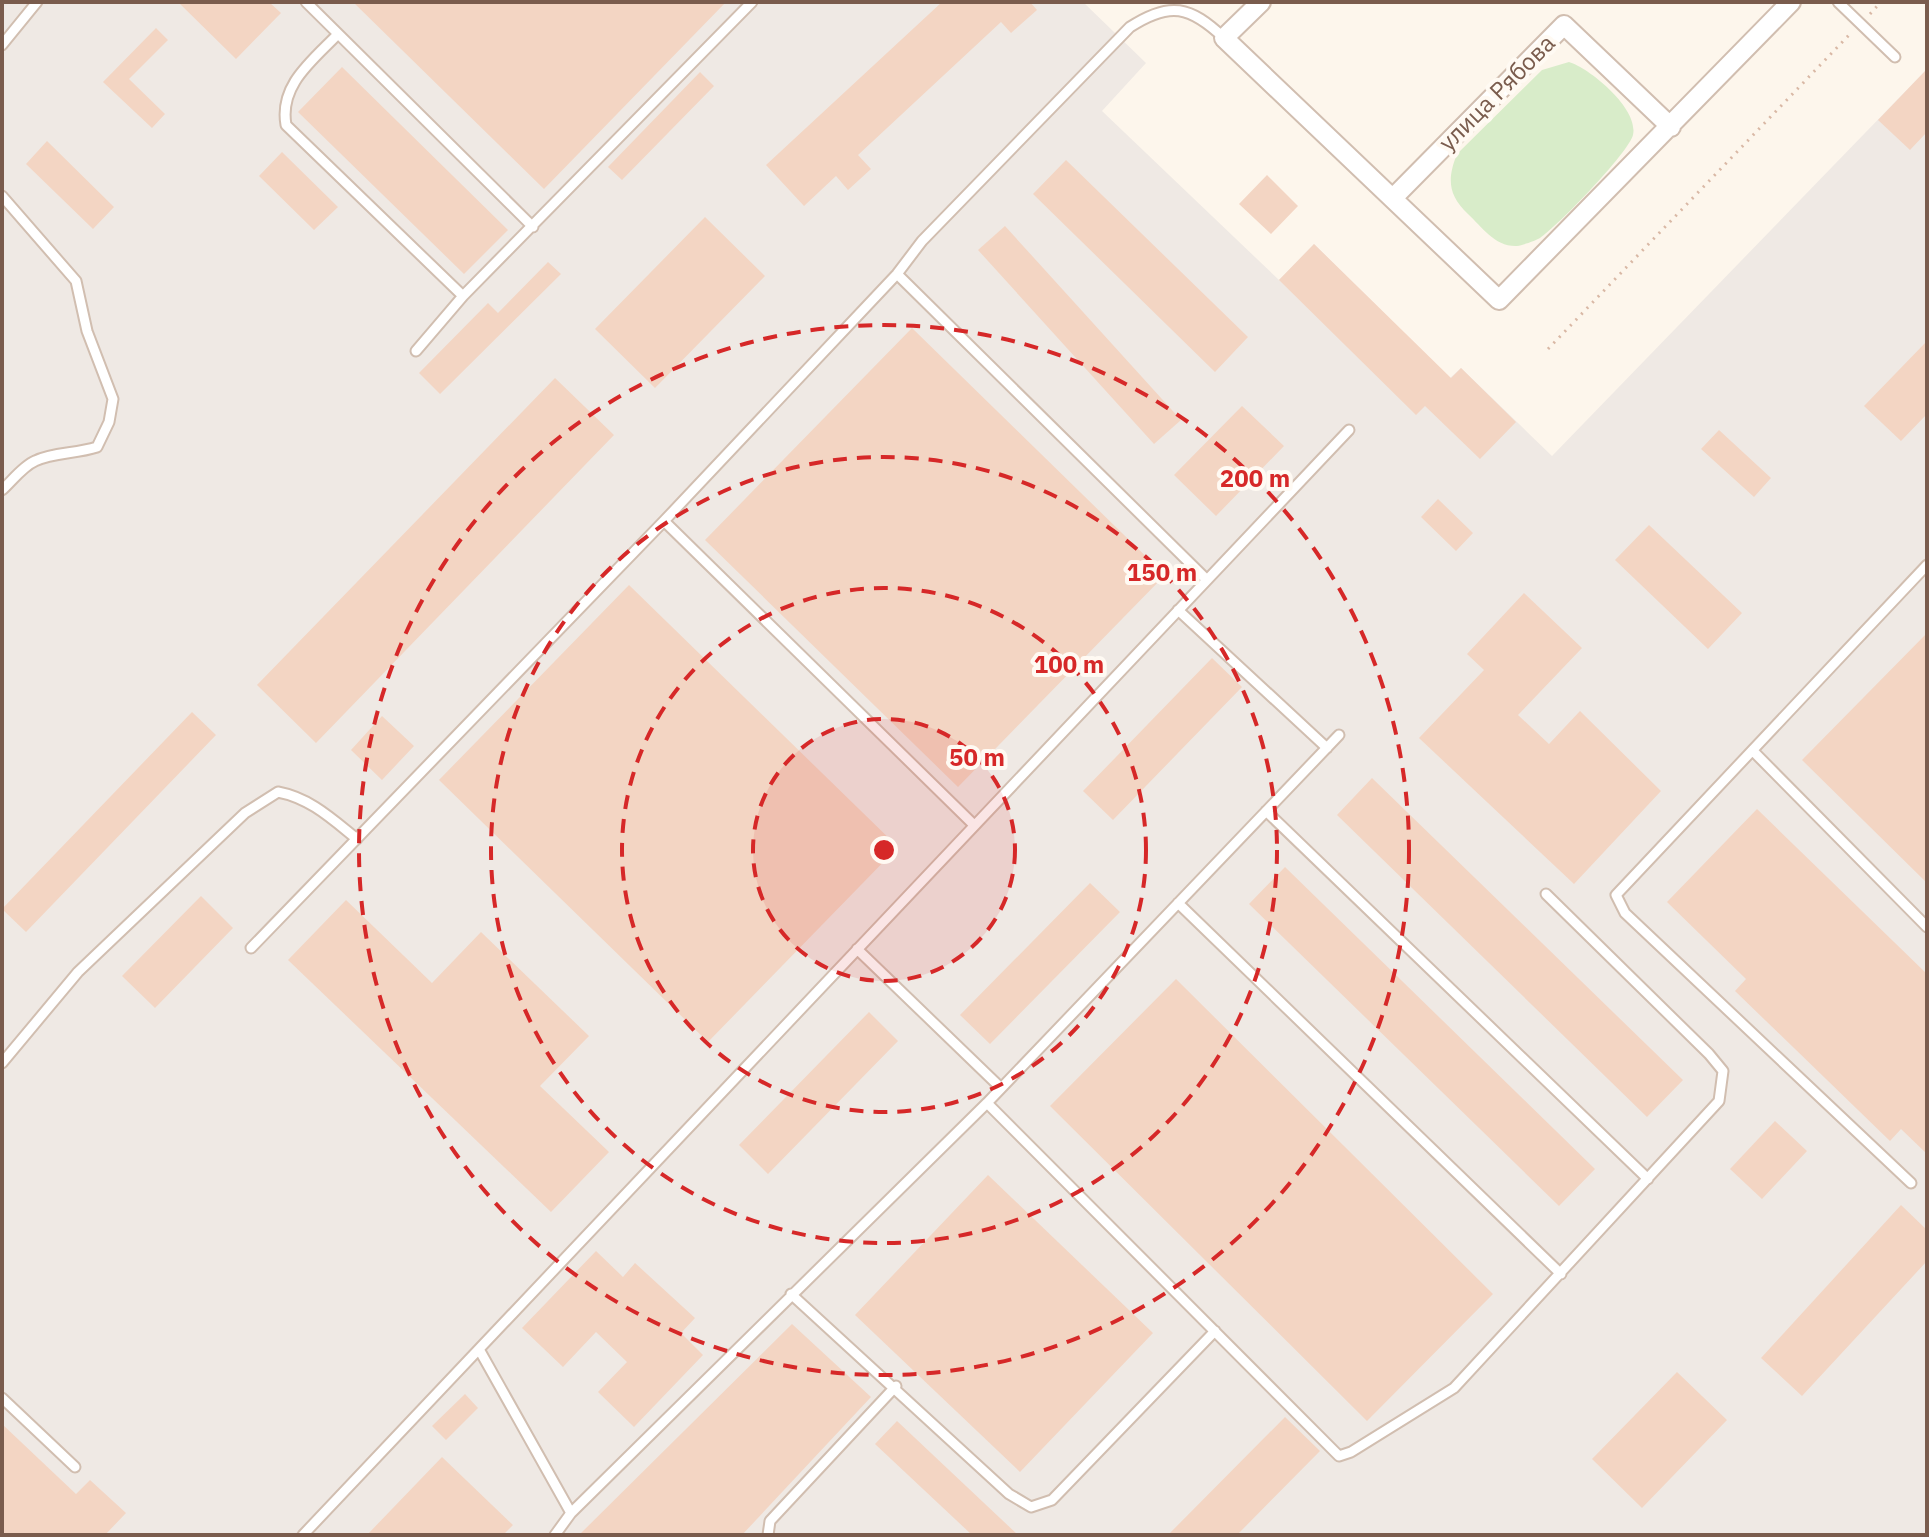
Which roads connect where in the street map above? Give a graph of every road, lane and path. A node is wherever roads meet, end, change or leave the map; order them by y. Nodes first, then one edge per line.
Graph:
1 (37, 2) edge
2 (306, 2) edge
3 (752, 2) edge
4 (1261, 2) edge
5 (1791, 2) edge
6 (1838, 2) edge
7 (1881, 2) edge
8 (1860, 24) junction
9 (338, 34) junction
10 (1224, 38) junction
11 (2, 45) edge
12 (1895, 57) dead end
13 (1671, 127) junction
14 (2, 196) edge
15 (1393, 198) junction
16 (533, 227) junction
17 (897, 274) junction
18 (463, 296) junction
19 (1548, 349) dead end
20 (416, 351) dead end
21 (1349, 430) dead end
22 (2, 490) edge
23 (664, 521) junction
24 (1927, 565) edge
25 (1207, 580) junction
26 (1178, 610) junction
27 (1339, 735) dead end
28 (1327, 748) junction
29 (1753, 751) junction
30 (1266, 811) junction
31 (974, 825) junction
32 (357, 839) junction
33 (1546, 894) dead end
34 (1178, 903) junction
35 (1927, 927) edge
36 (251, 948) dead end
37 (857, 949) junction
38 (2, 1063) edge
39 (1001, 1088) junction
40 (987, 1103) junction
41 (1648, 1179) junction
42 (1911, 1183) dead end
43 (1561, 1274) junction
44 (791, 1294) junction
45 (1215, 1331) junction
46 (480, 1351) junction
47 (896, 1386) junction
48 (2, 1398) edge
49 (75, 1467) dead end
50 (571, 1513) junction
51 (303, 1535) edge
52 (555, 1535) edge
53 (768, 1535) edge

1 - 11 lane
2 - 9 lane
3 - 16 lane
4 - 10 street
5 - 13 street
6 - 8 lane
7 - 8 path
8 - 12 lane
8 - 19 path
9 - 16 lane
9 - 18 lane
10 - 15 street
10 - 17 lane
13 - 15 street
13 - 15 street, улица Рябова
14 - 22 lane
16 - 18 lane
17 - 23 lane
17 - 25 lane
18 - 20 lane
21 - 25 lane
23 - 31 lane
23 - 32 lane
24 - 29 lane
25 - 26 lane
26 - 28 lane
26 - 31 lane
27 - 28 lane
28 - 30 lane
29 - 35 lane
29 - 42 lane
30 - 34 lane
30 - 41 lane
31 - 37 lane
32 - 36 lane
32 - 38 lane
33 - 41 lane
34 - 39 lane
34 - 43 lane
37 - 39 lane
37 - 46 lane
39 - 40 lane
40 - 44 lane
40 - 45 lane
41 - 43 lane
43 - 45 lane
44 - 47 lane
44 - 50 lane
45 - 47 lane
46 - 50 lane
46 - 51 lane
47 - 53 lane
48 - 49 lane
50 - 52 lane

